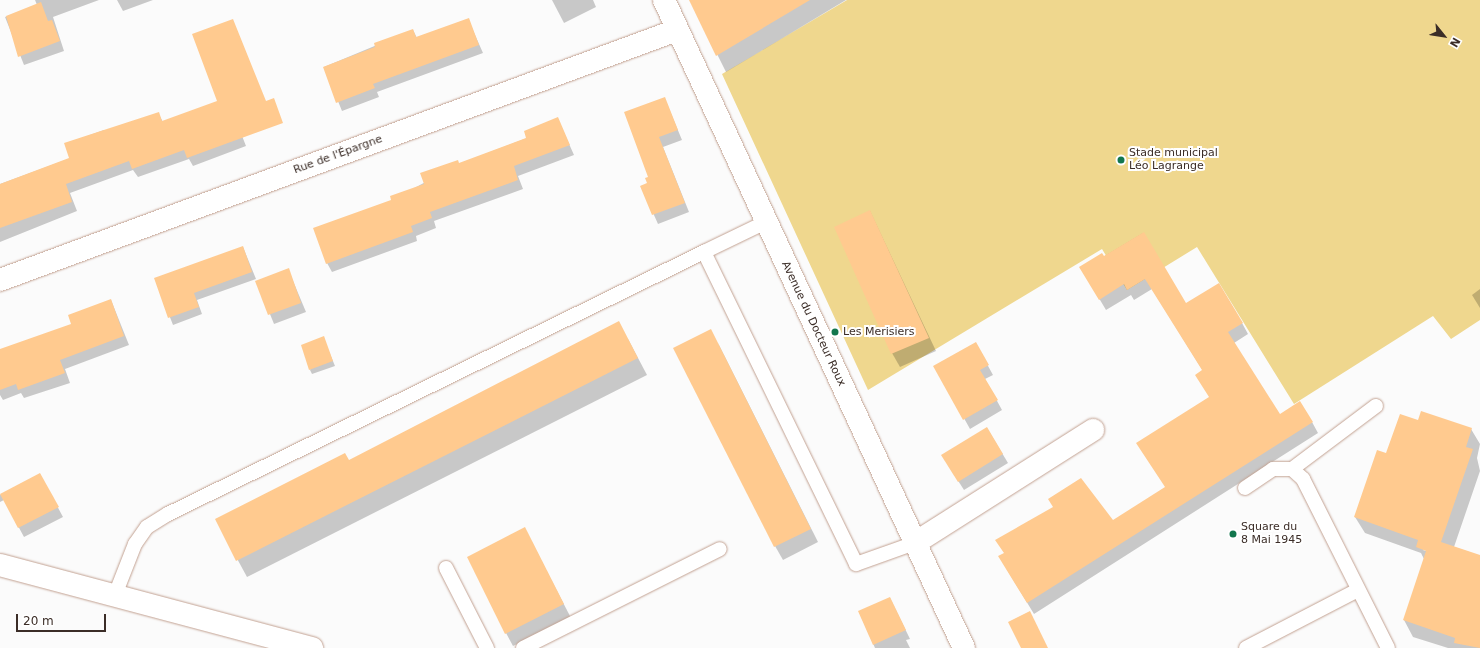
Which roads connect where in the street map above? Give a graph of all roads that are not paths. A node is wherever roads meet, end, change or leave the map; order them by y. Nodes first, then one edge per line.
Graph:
1 (664, 0) edge
2 (677, 30) junction
3 (766, 222) junction
4 (704, 252) junction
5 (0, 280) edge
6 (1376, 406) dead end
7 (1093, 430) dead end
8 (1292, 469) junction
9 (1246, 488) dead end
10 (915, 543) junction
11 (720, 549) dead end
12 (0, 565) edge
13 (446, 568) dead end
14 (1358, 590) junction
15 (115, 595) junction
16 (312, 648) edge
17 (487, 648) edge
18 (523, 648) edge
19 (964, 648) edge
20 (1246, 648) edge
21 (1388, 648) edge

1 - 2 street, Avenue du Docteur Roux
2 - 3 street, Avenue du Docteur Roux
2 - 5 street, Rue de l'Épargne
3 - 4 lane
3 - 10 street, Avenue du Docteur Roux
4 - 10 lane
4 - 15 lane
6 - 8 lane
7 - 10 street
8 - 9 lane
8 - 14 lane
10 - 19 street, Avenue du Docteur Roux
11 - 18 lane
12 - 15 street
13 - 17 lane
14 - 20 lane
14 - 21 lane
15 - 16 street

